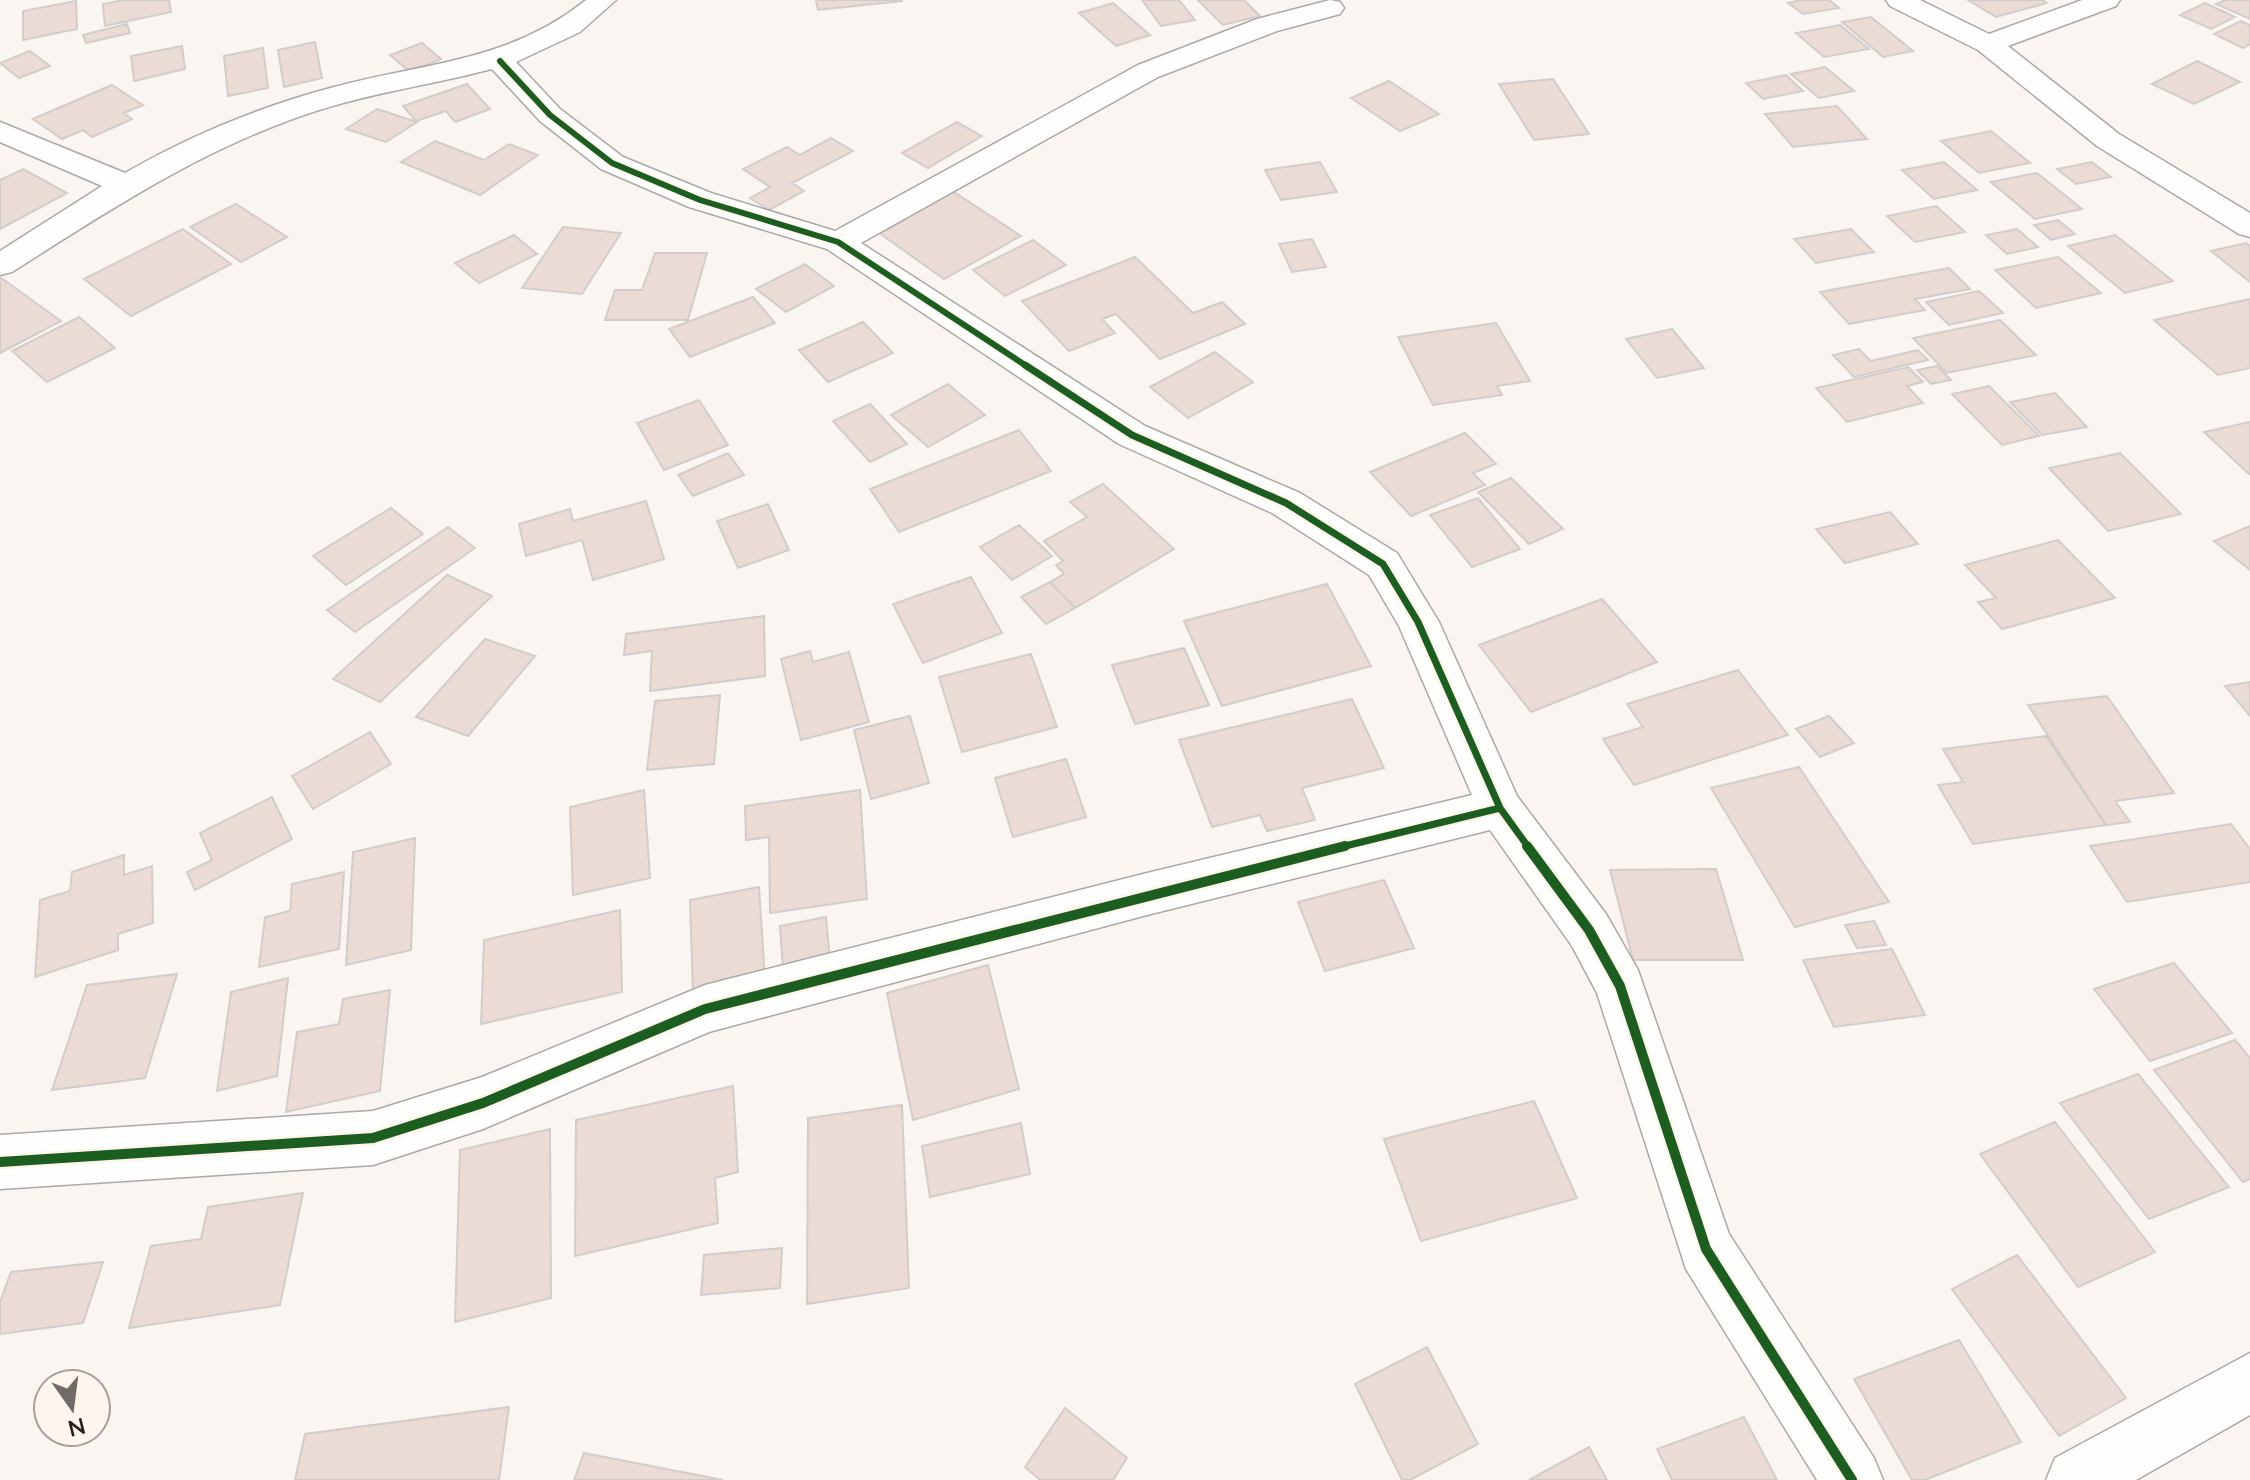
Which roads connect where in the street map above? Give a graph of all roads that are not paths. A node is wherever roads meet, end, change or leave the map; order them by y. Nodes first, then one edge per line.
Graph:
1 (603, 0) edge
2 (1899, 0) edge
3 (2107, 0) edge
4 (1330, 8) dead end
5 (1988, 44) junction
6 (500, 61) junction
7 (0, 131) edge
8 (128, 186) junction
9 (2250, 227) edge
10 (838, 242) junction
11 (0, 265) edge
12 (1500, 808) junction
13 (0, 1162) edge
14 (2250, 1382) edge
15 (1852, 1480) edge
16 (2077, 1480) edge

1 - 6 street
2 - 5 street
3 - 5 street
4 - 10 street
5 - 9 street
6 - 8 street
6 - 10 street
7 - 8 street
8 - 11 street
10 - 12 street
12 - 13 street
12 - 15 street
14 - 16 street

